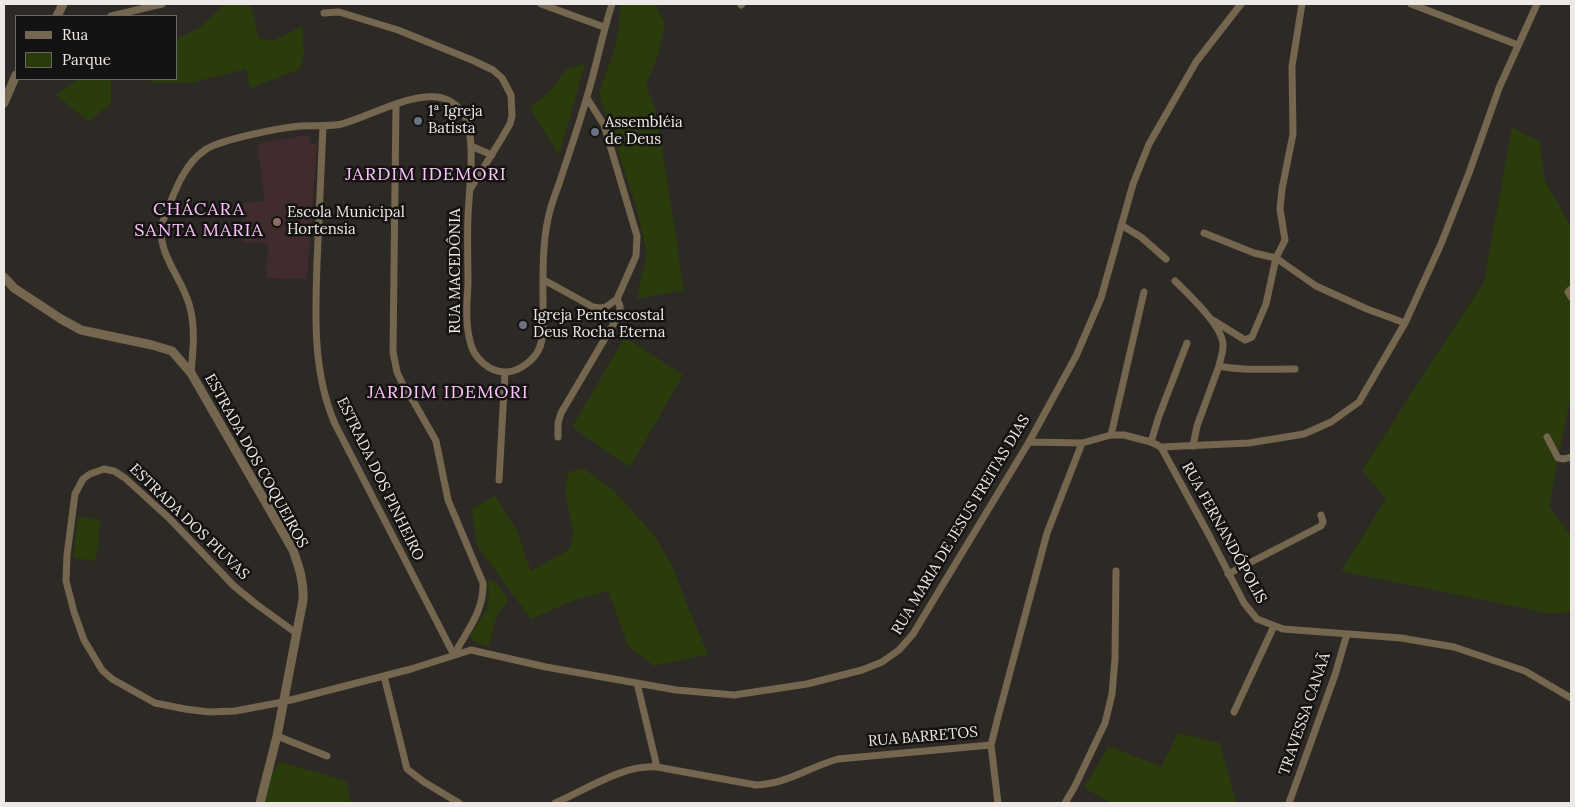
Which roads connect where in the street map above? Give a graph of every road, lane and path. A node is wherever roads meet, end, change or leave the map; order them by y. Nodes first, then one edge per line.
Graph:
1 (162, 4) edge
2 (541, 4) edge
3 (612, 4) edge
4 (1241, 4) edge
5 (1302, 4) edge
6 (1411, 4) edge
7 (1534, 5) edge
8 (324, 12) dead end
9 (115, 15) edge
10 (604, 27) junction
11 (1518, 45) junction
12 (15, 77) edge
13 (587, 98) junction
14 (4, 103) edge
15 (396, 104) junction
16 (323, 126) junction
17 (470, 146) junction
18 (492, 155) junction
19 (471, 189) junction
20 (1121, 225) junction
21 (1204, 233) dead end
22 (1276, 258) junction
23 (1166, 259) dead end
24 (4, 277) edge
25 (544, 280) junction
26 (1175, 281) dead end
27 (1571, 289) edge
28 (1144, 292) dead end
29 (1571, 297) edge
30 (617, 299) junction
31 (1211, 319) junction
32 (1405, 323) junction
33 (1187, 343) dead end
34 (1219, 366) junction
35 (1295, 369) dead end
36 (505, 372) junction
37 (191, 374) junction
38 (1111, 435) junction
39 (558, 437) dead end
40 (1547, 437) dead end
41 (1029, 442) junction
42 (1151, 442) junction
43 (1082, 443) junction
44 (1193, 446) junction
45 (1161, 447) junction
46 (1571, 457) edge
47 (499, 480) dead end
48 (1321, 516) dead end
49 (1116, 571) dead end
50 (1228, 574) junction
51 (1274, 626) junction
52 (296, 633) junction
53 (1347, 634) junction
54 (454, 655) junction
55 (384, 676) junction
56 (637, 683) junction
57 (1571, 698) edge
58 (284, 702) junction
59 (1234, 712) dead end
60 (277, 736) junction
61 (991, 745) junction
62 (327, 756) dead end
63 (657, 767) junction
64 (260, 803) edge
65 (459, 803) edge
66 (555, 803) edge
67 (998, 803) edge
68 (1065, 803) edge
69 (1289, 803) edge

1 - 9 street
2 - 10 street
3 - 10 street
4 - 20 street, RUA MARIA DE JESUS FREITAS DIAS
5 - 22 street
6 - 11 street
7 - 11 street
8 - 18 street
10 - 13 street
11 - 32 street
12 - 14 street
13 - 25 street
13 - 30 street
15 - 16 street, RUA MACEDÔNIA
15 - 17 street, RUA MACEDÔNIA
15 - 54 street
16 - 37 street, RUA MACEDÔNIA
16 - 54 street, ESTRADA DOS PINHEIRO
17 - 18 street
17 - 19 street, RUA MACEDÔNIA
18 - 19 street
19 - 36 street, RUA MACEDÔNIA
20 - 23 street
20 - 41 street, RUA MARIA DE JESUS FREITAS DIAS
21 - 22 street
22 - 31 street
22 - 32 street
24 - 37 street, ESTRADA DOS COQUEIROS
25 - 30 street
25 - 36 street
26 - 31 street
27 - 29 street
28 - 38 street
30 - 39 street
31 - 34 street
32 - 44 street
33 - 42 street
34 - 35 street
34 - 44 street
36 - 47 street
37 - 52 street, ESTRADA DOS COQUEIROS
38 - 42 street
38 - 43 street
40 - 46 street
41 - 43 street
41 - 56 street, RUA MARIA DE JESUS FREITAS DIAS
42 - 45 street
43 - 61 street, RUA BARRETOS
44 - 45 street
45 - 50 street, RUA FERNANDÓPOLIS
48 - 50 street
49 - 68 street
50 - 51 street, RUA FERNANDÓPOLIS
51 - 53 street, RUA FERNANDÓPOLIS
51 - 59 street
52 - 58 street, ESTRADA DOS COQUEIROS
52 - 58 street, ESTRADA DOS PIUVAS
53 - 57 street, RUA FERNANDÓPOLIS
53 - 69 street, TRAVESSA CANAÃ
54 - 55 street, ESTRADA DOS PIUVAS
54 - 56 street, RUA MARIA DE JESUS FREITAS DIAS
55 - 58 street, ESTRADA DOS PIUVAS
55 - 65 street
56 - 63 street
58 - 60 street, ESTRADA DOS COQUEIROS
60 - 62 street
60 - 64 street, ESTRADA DOS COQUEIROS
61 - 63 street, RUA BARRETOS
61 - 67 street
63 - 66 street, RUA BARRETOS

